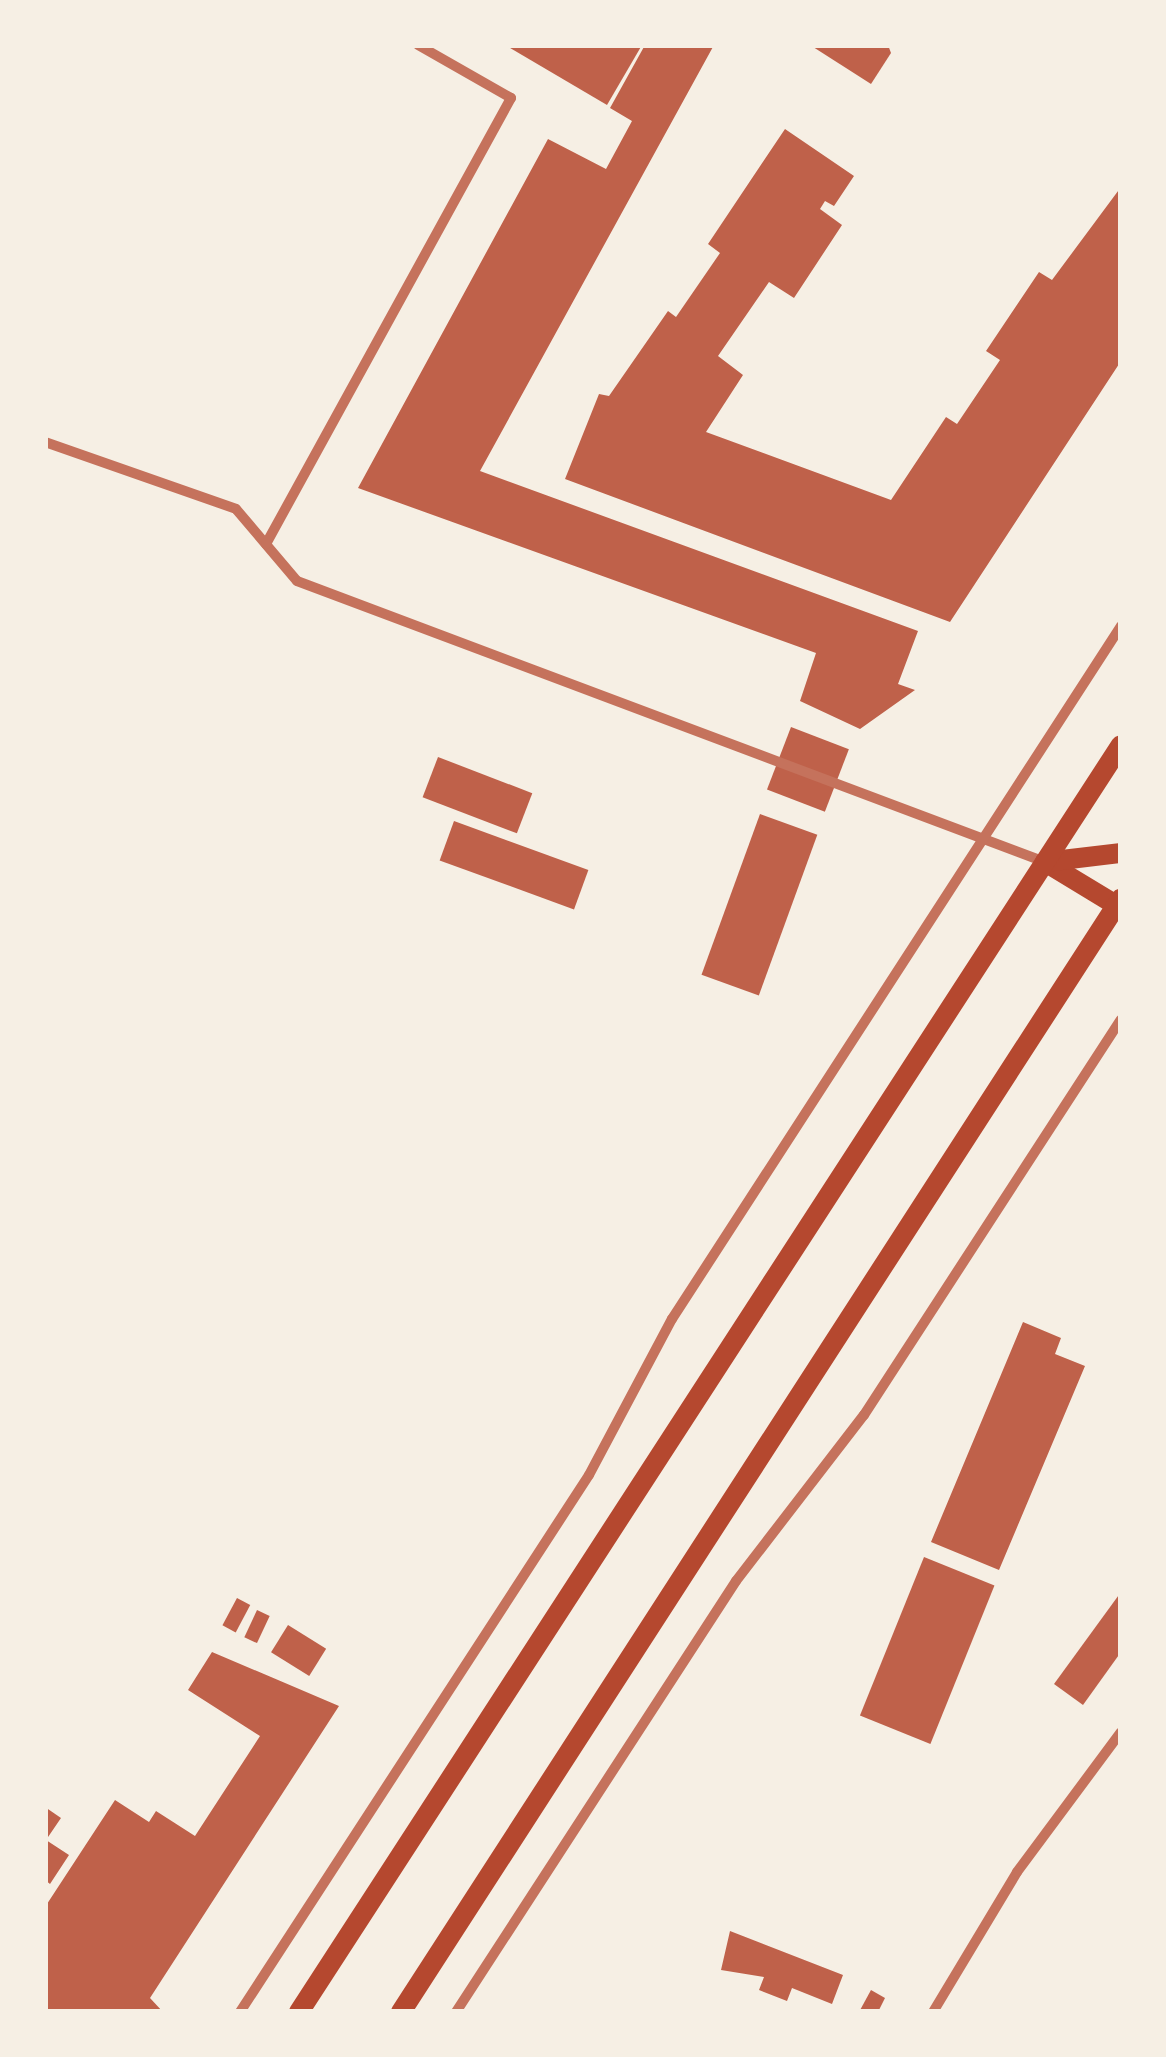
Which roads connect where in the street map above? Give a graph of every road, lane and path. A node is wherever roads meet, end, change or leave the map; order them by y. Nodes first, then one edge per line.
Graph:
1 (418, 45) edge
2 (45, 442) edge
3 (266, 544) junction
4 (1121, 626) edge
5 (1121, 745) edge
6 (982, 838) junction
7 (1121, 853) edge
8 (1044, 862) junction
9 (1119, 904) edge
10 (1121, 1020) edge
11 (1121, 1732) edge
12 (240, 2012) edge
13 (299, 2012) edge
14 (401, 2012) edge
15 (456, 2012) edge
16 (933, 2012) edge

1 - 3 street
2 - 3 street
3 - 6 street
4 - 6 street
5 - 8 main road
6 - 8 street
6 - 12 street
7 - 8 main road
8 - 9 main road
8 - 13 main road
9 - 14 main road
10 - 15 street
11 - 16 street

